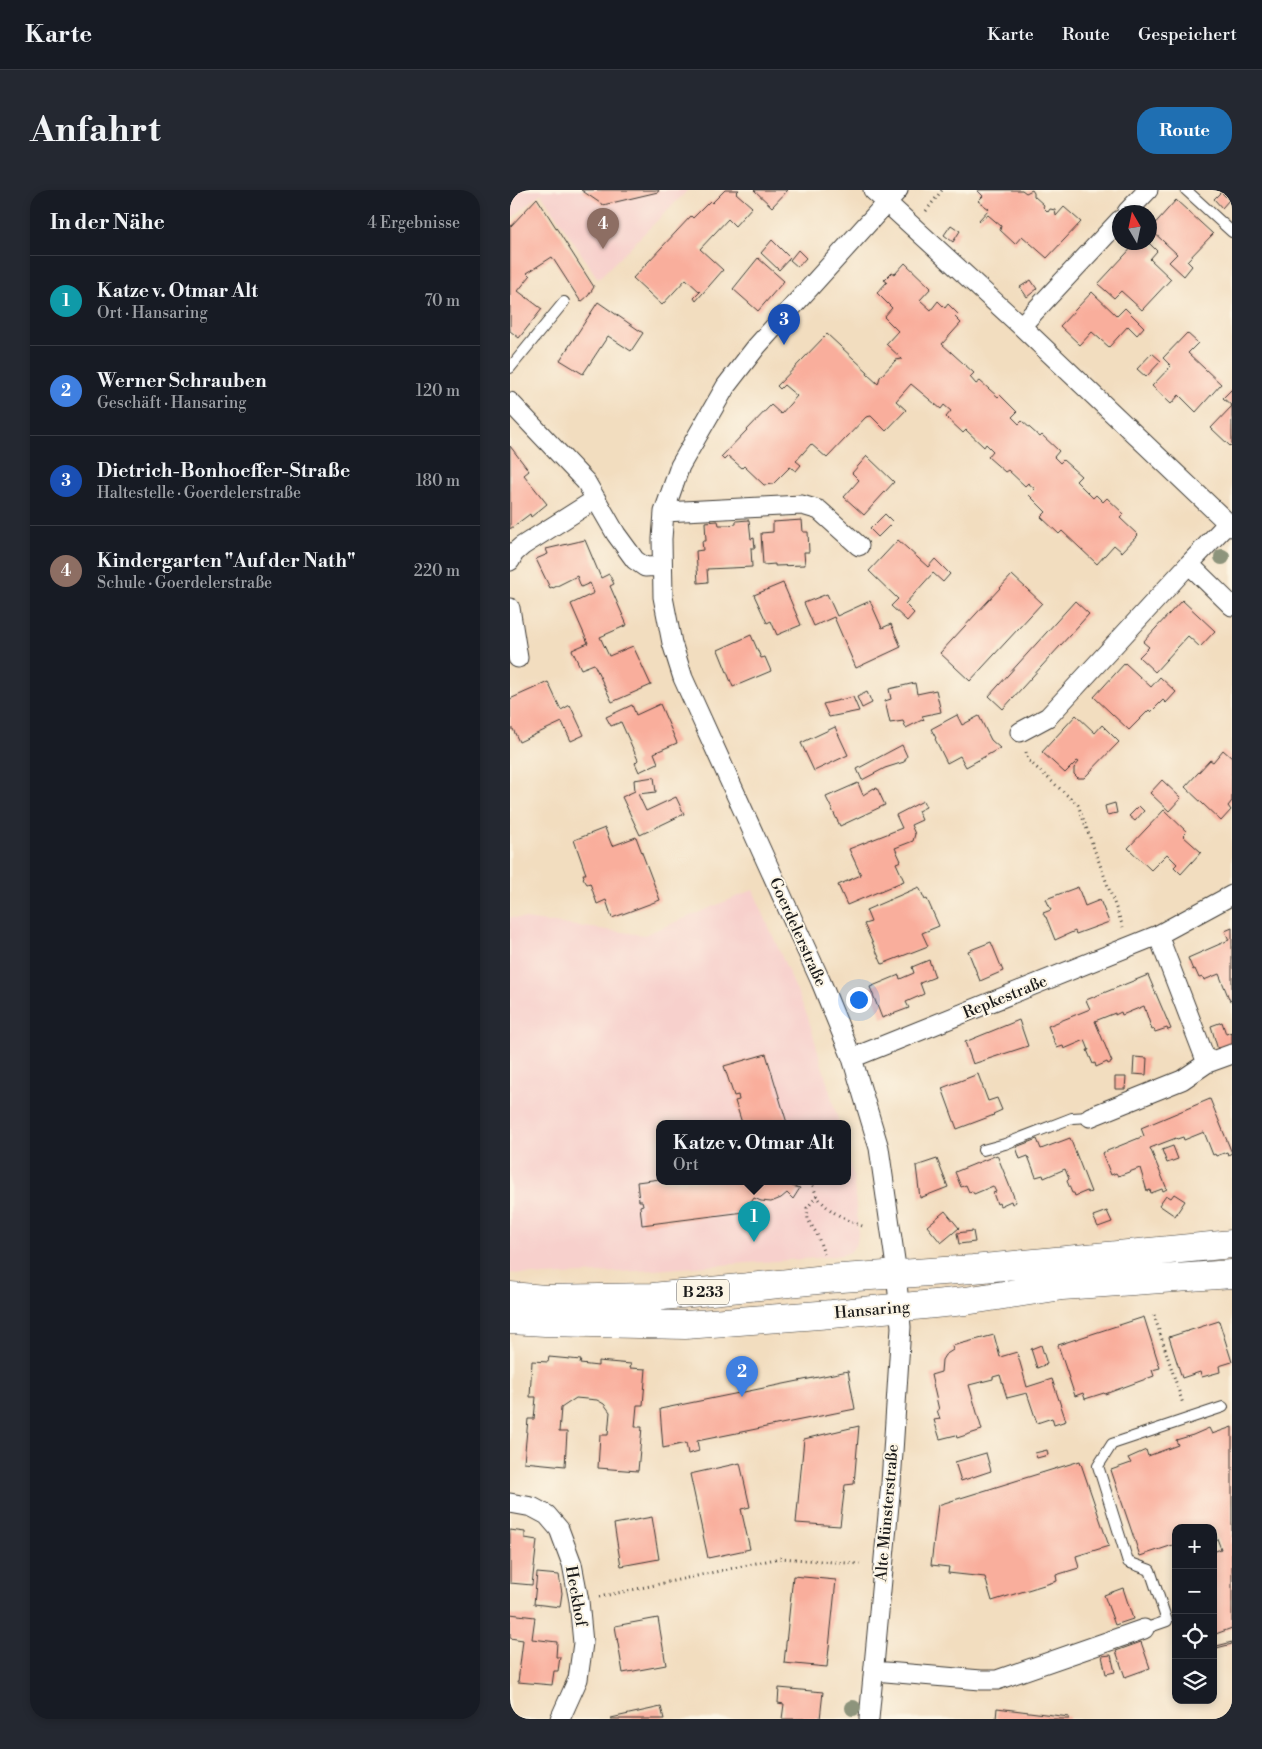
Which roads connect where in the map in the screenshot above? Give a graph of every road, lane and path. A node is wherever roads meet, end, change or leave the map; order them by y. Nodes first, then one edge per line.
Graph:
1 (1148, 190) edge
2 (1186, 190) edge
3 (886, 194) edge
4 (1134, 205) edge
5 (1112, 229) edge
6 (1232, 232) edge
7 (564, 302) dead end
8 (1021, 326) junction
9 (510, 368) edge
10 (510, 402) edge
11 (596, 499) junction
12 (664, 512) junction
13 (1230, 525) edge
14 (859, 546) dead end
15 (510, 561) edge
16 (1189, 564) junction
17 (662, 566) junction
18 (1232, 606) edge
19 (510, 608) edge
20 (518, 658) dead end
21 (1020, 732) joint
22 (1232, 895) edge
23 (1158, 935) junction
24 (1130, 946) junction
25 (1232, 1054) edge
26 (852, 1058) junction
27 (1207, 1063) junction
28 (1090, 1117) joint
29 (983, 1150) dead end
30 (813, 1185) edge
31 (817, 1196) junction
32 (865, 1226) dead end
33 (1232, 1244) edge
34 (825, 1262) dead end
35 (896, 1274) junction
36 (1232, 1274) edge
37 (510, 1296) edge
38 (900, 1308) junction
39 (1154, 1314) dead end
40 (510, 1320) edge
41 (1223, 1407) dead end
42 (1187, 1419) junction
43 (510, 1502) edge
44 (860, 1564) dead end
45 (579, 1601) junction
46 (1144, 1629) joint
47 (874, 1671) junction
48 (560, 1719) edge
49 (868, 1719) edge

1 - 4 street
2 - 6 lane
3 - 8 street
3 - 12 street, Goerdelerstraße
5 - 8 street
7 - 9 lane
8 - 13 street
10 - 11 street
11 - 15 street
11 - 17 street
12 - 14 street
12 - 17 street, Goerdelerstraße
13 - 16 street
16 - 18 street
16 - 21 street
17 - 26 street, Goerdelerstraße
19 - 20 street
21 - 24 path
22 - 23 street, Repkestraße
23 - 24 street, Repkestraße
23 - 27 street
24 - 26 street, Repkestraße
25 - 27 street
26 - 35 street, Goerdelerstraße
27 - 28 street
28 - 29 lane
30 - 31 path
31 - 32 path
31 - 34 path
33 - 35 main road, Hansaring / B 233
35 - 37 main road, Hansaring / B 233
35 - 38 street, Goerdelerstraße
36 - 38 main road, Hansaring / B 233
38 - 40 main road, Hansaring / B 233
38 - 47 street, Alte Münsterstraße
39 - 42 path
41 - 42 lane
42 - 46 lane
43 - 45 street, Heckhof
44 - 45 path
45 - 48 street, Heckhof
46 - 47 street
47 - 49 street, Alte Münsterstraße

